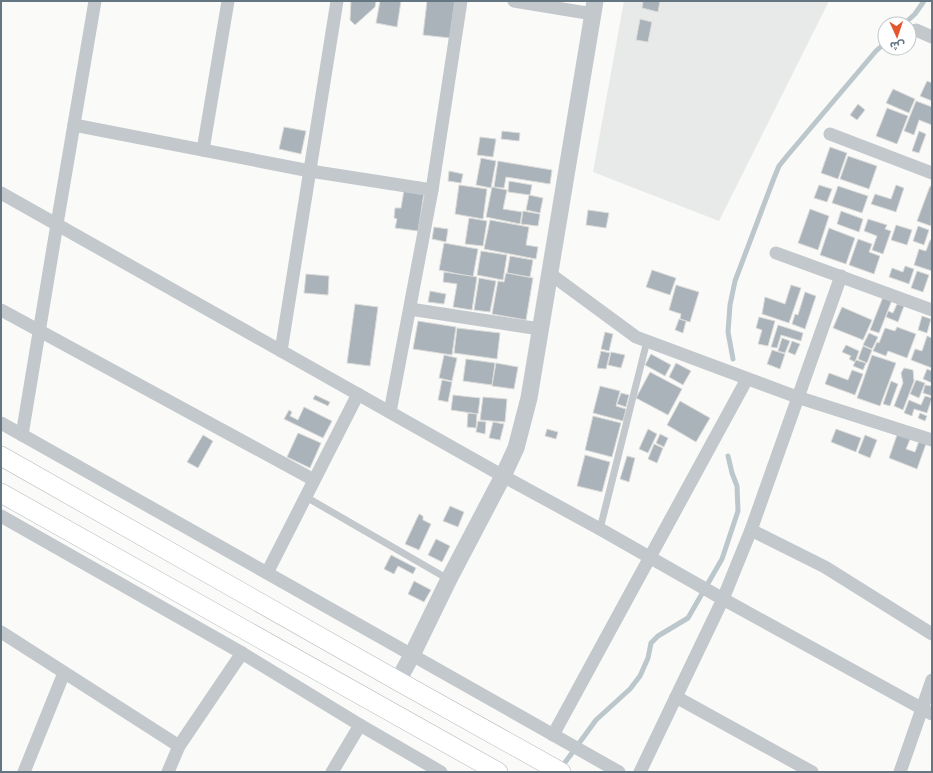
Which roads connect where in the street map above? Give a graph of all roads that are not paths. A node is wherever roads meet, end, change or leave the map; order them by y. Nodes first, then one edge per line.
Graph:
1 (95, 1) edge
2 (228, 1) edge
3 (337, 1) edge
4 (461, 1) edge
5 (514, 1) edge
6 (594, 8) edge
7 (917, 30) edge
8 (932, 37) edge
9 (74, 125) junction
10 (830, 134) dead end
11 (203, 150) junction
12 (310, 171) junction
13 (932, 173) edge
14 (432, 190) junction
15 (1, 193) edge
16 (57, 224) junction
17 (776, 253) dead end
18 (549, 273) junction
19 (841, 276) junction
20 (410, 309) junction
21 (1, 310) edge
22 (932, 310) edge
23 (540, 329) junction
24 (39, 331) junction
25 (647, 341) junction
26 (281, 351) junction
27 (747, 379) junction
28 (358, 394) junction
29 (797, 397) junction
30 (390, 412) junction
31 (1, 424) edge
32 (22, 435) junction
33 (932, 440) edge
34 (1, 456) edge
35 (503, 476) junction
36 (314, 480) junction
37 (1, 493) edge
38 (306, 497) junction
39 (1, 516) edge
40 (600, 529) junction
41 (751, 530) junction
42 (650, 557) junction
43 (267, 573) junction
44 (449, 579) junction
45 (723, 599) junction
46 (1, 632) edge
47 (932, 634) edge
48 (242, 653) junction
49 (412, 655) junction
50 (64, 672) junction
51 (932, 680) edge
52 (398, 681) junction
53 (676, 697) junction
54 (927, 711) edge
55 (360, 724) junction
56 (553, 735) junction
57 (179, 746) junction
58 (24, 772) edge
59 (168, 772) edge
60 (332, 772) edge
61 (441, 772) edge
62 (498, 772) edge
63 (561, 772) edge
64 (619, 772) edge
65 (640, 772) edge
66 (812, 772) edge
67 (900, 772) edge

1 - 9 street
2 - 11 street
3 - 12 street
4 - 14 street
5 - 6 street
6 - 18 street
7 - 8 street
9 - 11 street
9 - 16 street
10 - 13 street
11 - 12 street
12 - 14 street
12 - 26 street
14 - 20 street
15 - 16 street
16 - 24 street
16 - 26 street
17 - 19 street
18 - 23 street
18 - 25 street
19 - 22 street
19 - 29 street
20 - 23 street
20 - 30 street
21 - 24 street
23 - 35 street
24 - 32 street
24 - 36 street
25 - 27 street
25 - 40 lane
26 - 28 street
27 - 29 street
27 - 42 street
28 - 30 street
28 - 36 street
29 - 33 street
29 - 41 street
30 - 35 street
31 - 32 street
32 - 43 street
34 - 52 main road
35 - 40 street
35 - 44 street
36 - 38 street
37 - 62 main road
38 - 43 street
38 - 44 lane
39 - 48 street
40 - 42 street
41 - 45 street
41 - 47 street
42 - 45 street
42 - 56 street
43 - 49 street
44 - 49 street
45 - 53 street
45 - 54 street
46 - 50 street
48 - 55 street
48 - 57 street
49 - 52 street
49 - 56 street
50 - 57 street
50 - 58 street
51 - 54 street
52 - 63 main road
53 - 65 street
53 - 66 street
54 - 67 street
55 - 60 street
55 - 61 street
56 - 64 street
57 - 59 street

